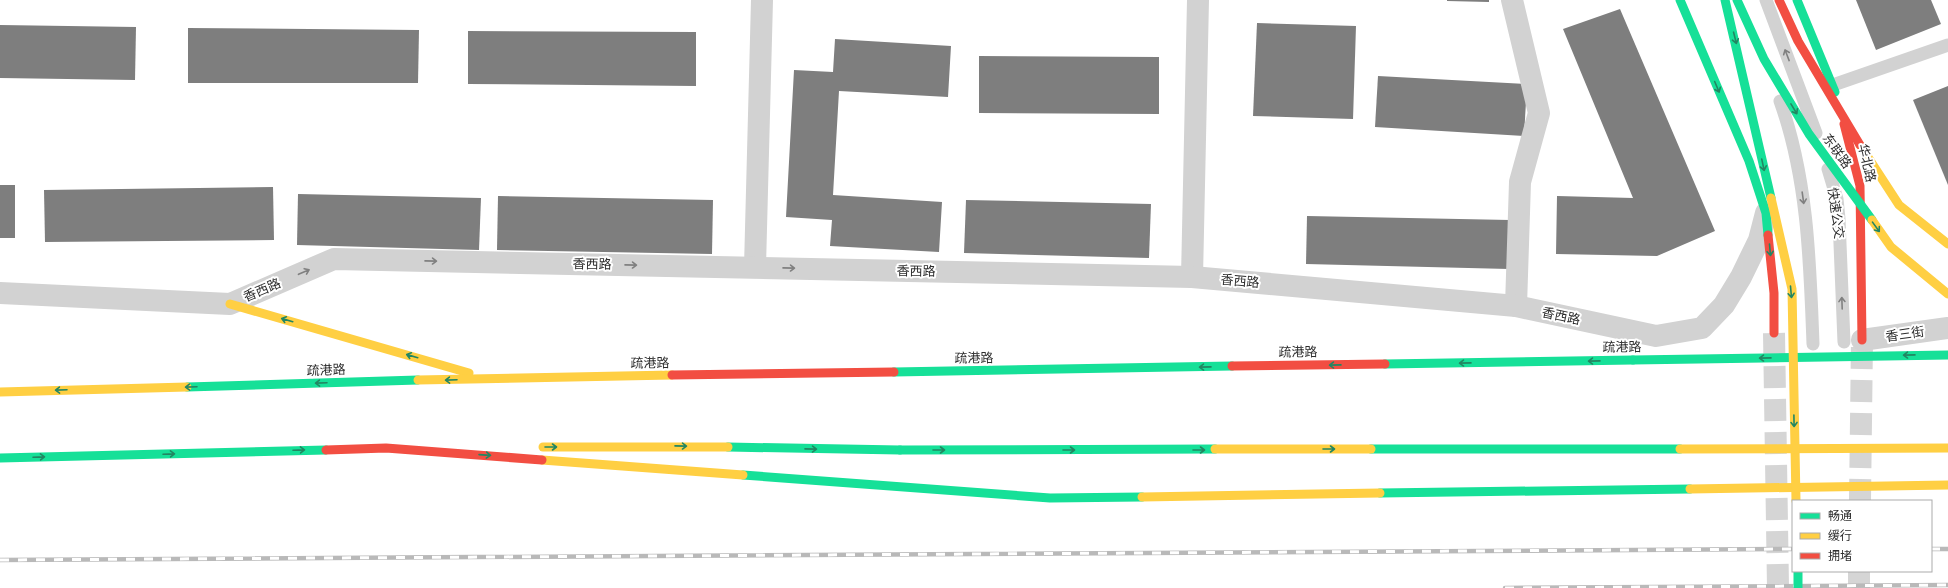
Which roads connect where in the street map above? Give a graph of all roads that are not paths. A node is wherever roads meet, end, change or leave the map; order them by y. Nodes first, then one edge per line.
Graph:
1 (762, 0) edge
2 (1198, 0) edge
3 (1512, 0) edge
4 (1680, 0) edge
5 (1725, 0) edge
6 (1737, 0) edge
7 (1744, 0) edge
8 (1766, 0) edge
9 (1779, 0) edge
10 (1797, 0) edge
11 (1948, 45) edge
12 (1833, 85) junction
13 (1766, 213) junction
14 (1948, 244) edge
15 (755, 268) junction
16 (1192, 277) junction
17 (0, 293) edge
18 (1948, 294) edge
19 (230, 304) junction
20 (1516, 306) junction
21 (1948, 328) edge
22 (1774, 333) tunnel mouth
23 (1853, 341) junction
24 (1813, 344) dead end
25 (1948, 355) edge
26 (490, 378) junction
27 (0, 392) edge
28 (496, 447) dead end
29 (535, 447) dead end
30 (386, 448) junction
31 (1948, 448) edge
32 (0, 458) edge
33 (1948, 485) edge
34 (1796, 500) edge
35 (1798, 572) edge
36 (1798, 588) edge

1 - 15 street
2 - 16 street
3 - 20 street
4 -> 13 main road
5 -> 34 main road, bridge
6 -> 18 main road, 东联路, bridge
7 -> 24 lane
23 -> 8 lane, 快速公交
9 - 14 main road, 东联路, bridge
10 - 12 main road, 华北路
11 - 12 lane
12 - 23 main road, 华北路
13 - 20 street, 香西路
13 -> 22 main road
15 -> 16 street, 香西路
19 -> 15 street, 香西路
16 - 20 street, 香西路
17 - 19 street, 香西路
26 -> 19 main road
21 - 23 street, 香三街
25 -> 26 main road, 疏港路, bridge
26 -> 27 main road, 疏港路
28 - 30 main road
29 -> 31 main road, bridge
32 -> 30 main road
30 -> 33 main road
35 - 36 main road, bridge

